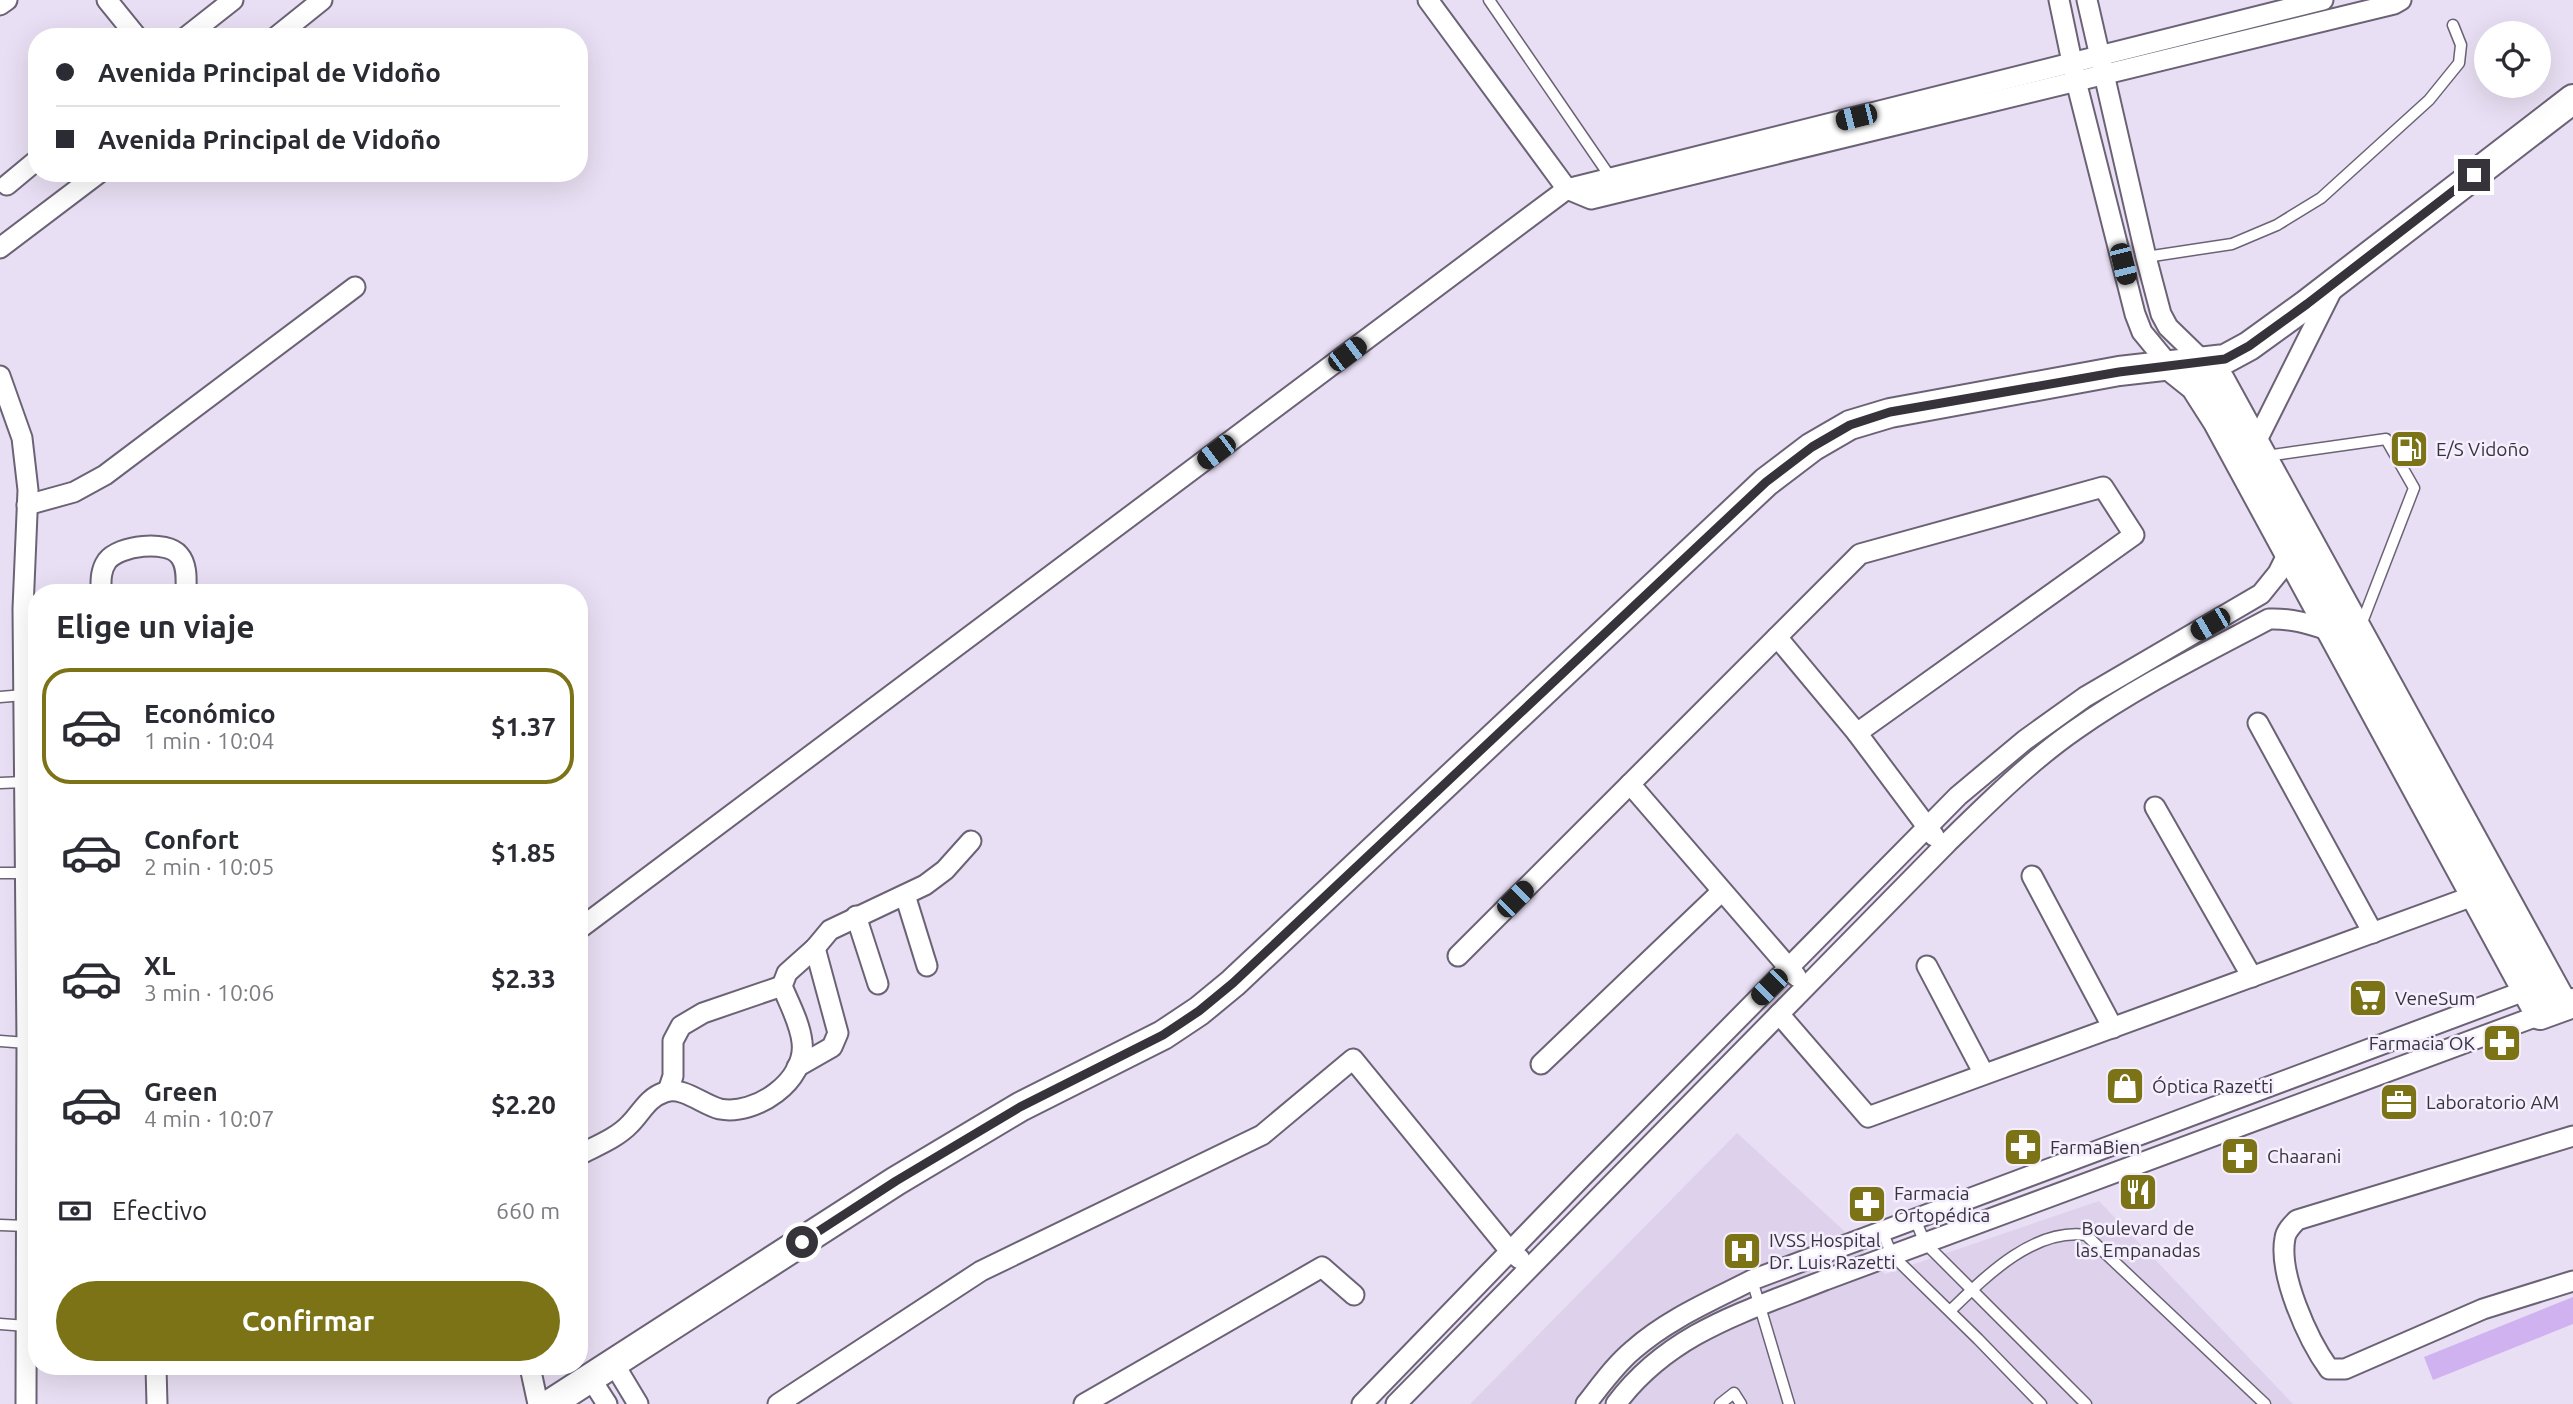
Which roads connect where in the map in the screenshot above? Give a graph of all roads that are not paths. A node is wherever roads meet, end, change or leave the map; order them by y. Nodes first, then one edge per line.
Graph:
1 (7, 0) edge
2 (107, 0) edge
3 (233, 0) edge
4 (322, 0) edge
5 (1428, 0) edge
6 (1489, 0) edge
7 (2059, 0) edge
8 (2087, 0) edge
9 (2323, 0) edge
10 (2401, 0) edge
11 (0, 5) edge
12 (2453, 25) dead end
13 (130, 28) edge
14 (197, 28) edge
15 (287, 28) edge
16 (2101, 66) junction
17 (2074, 72) junction
18 (2573, 99) edge
19 (28, 168) edge
20 (1611, 178) junction
21 (87, 182) edge
22 (7, 185) dead end
23 (1567, 189) junction
24 (0, 248) edge
25 (2146, 257) junction
26 (2337, 281) junction
27 (355, 287) dead end
28 (2204, 362) junction
29 (2169, 366) junction
30 (0, 376) edge
31 (2258, 450) junction
32 (27, 505) junction
33 (2311, 573) junction
34 (102, 584) edge
35 (185, 584) edge
36 (2269, 619) junction
37 (2346, 632) junction
38 (1777, 637) junction
39 (24, 695) junction
40 (0, 697) edge
41 (2258, 723) dead end
42 (1857, 733) junction
43 (24, 782) junction
44 (0, 783) edge
45 (1629, 784) junction
46 (2155, 807) dead end
47 (1928, 827) junction
48 (971, 841) dead end
49 (1942, 848) junction
50 (0, 873) edge
51 (26, 873) junction
52 (2032, 876) dead end
53 (1722, 891) junction
54 (2487, 891) junction
55 (905, 895) junction
56 (856, 916) junction
57 (588, 922) edge
58 (2374, 933) junction
59 (815, 948) junction
60 (1458, 956) dead end
61 (927, 966) dead end
62 (1927, 966) dead end
63 (1788, 968) junction
64 (2252, 977) junction
65 (878, 984) dead end
66 (782, 986) junction
67 (1806, 987) junction
68 (2555, 995) edge
69 (1779, 1014) junction
70 (2113, 1028) junction
71 (0, 1041) edge
72 (27, 1043) junction
73 (1541, 1064) dead end
74 (797, 1067) junction
75 (1984, 1074) junction
76 (668, 1091) junction
77 (2573, 1136) edge
78 (588, 1150) edge
79 (1915, 1219) junction
80 (0, 1225) edge
81 (28, 1226) junction
82 (1882, 1231) junction
83 (1925, 1243) junction
84 (1510, 1251) junction
85 (1892, 1255) junction
86 (1530, 1268) junction
87 (1752, 1280) junction
88 (2573, 1281) edge
89 (1971, 1290) junction
90 (1354, 1295) dead end
91 (1761, 1306) junction
92 (1950, 1311) junction
93 (0, 1324) edge
94 (27, 1326) junction
95 (614, 1364) junction
96 (156, 1375) edge
97 (532, 1375) edge
98 (591, 1379) junction
99 (2263, 1403) edge
100 (26, 1404) edge
101 (158, 1404) edge
102 (538, 1404) edge
103 (550, 1404) edge
104 (607, 1404) edge
105 (638, 1404) edge
106 (778, 1404) edge
107 (1084, 1404) edge
108 (1362, 1404) edge
109 (1396, 1404) edge
110 (1586, 1404) edge
111 (1616, 1404) edge
112 (1720, 1404) edge
113 (1741, 1404) edge
114 (1789, 1404) edge
115 (2041, 1404) edge
116 (2086, 1404) edge

1 - 11 street
2 - 13 street
3 - 14 street
4 - 15 street
5 - 23 street
6 - 20 lane
7 - 17 street
8 - 16 street
9 - 16 street
10 - 16 street
12 - 25 lane
16 - 17 street
16 - 25 street
17 - 20 street
17 - 23 street
17 - 29 street
18 - 26 main road
19 - 22 street
20 - 23 street
21 - 24 street
23 - 57 street
25 - 28 street
26 - 28 main road
26 - 31 street
27 - 32 street
28 - 29 main road
28 - 31 main road
29 - 33 main road
29 - 95 main road
30 - 32 street
31 - 33 main road
31 - 37 lane
32 - 39 street
33 - 36 street
33 - 37 main road
33 - 47 street
34 - 35 street
36 - 37 street
36 - 49 street
37 - 54 main road
38 - 42 street
38 - 42 street
38 - 45 street
39 - 40 lane
39 - 43 street
41 - 58 street
42 - 47 street
43 - 44 lane
43 - 51 street
45 - 53 street
45 - 60 street
46 - 64 street
47 - 49 street
47 - 63 street
48 - 55 street
49 - 67 street
50 - 51 lane
51 - 72 street
52 - 70 street
53 - 63 street
53 - 73 street
54 - 58 street
54 - 68 main road
55 - 56 street
55 - 61 street
56 - 59 street
56 - 65 street
58 - 64 street
59 - 66 street
59 - 74 street
62 - 75 street
63 - 67 street
63 - 84 street
64 - 70 street
66 - 74 street
66 - 76 street
67 - 69 street
68 - 79 street
68 - 83 street
69 - 75 street
69 - 86 street
70 - 75 street
71 - 72 lane
72 - 81 street
74 - 76 street
76 - 78 street
77 - 88 street
79 - 82 street
79 - 83 lane
80 - 81 lane
81 - 94 street
82 - 85 lane
82 - 87 street
83 - 85 street
83 - 89 lane
84 - 86 street
84 - 106 street
84 - 108 street
85 - 91 street
85 - 92 lane
86 - 109 street
87 - 91 lane
87 - 110 street
89 - 92 lane
89 - 99 lane
89 - 116 lane
90 - 107 street
91 - 111 street
91 - 114 lane
92 - 115 lane
93 - 94 lane
94 - 100 street
95 - 98 main road
95 - 105 street
96 - 101 street
97 - 102 street
98 - 103 main road
98 - 104 street
112 - 113 lane

